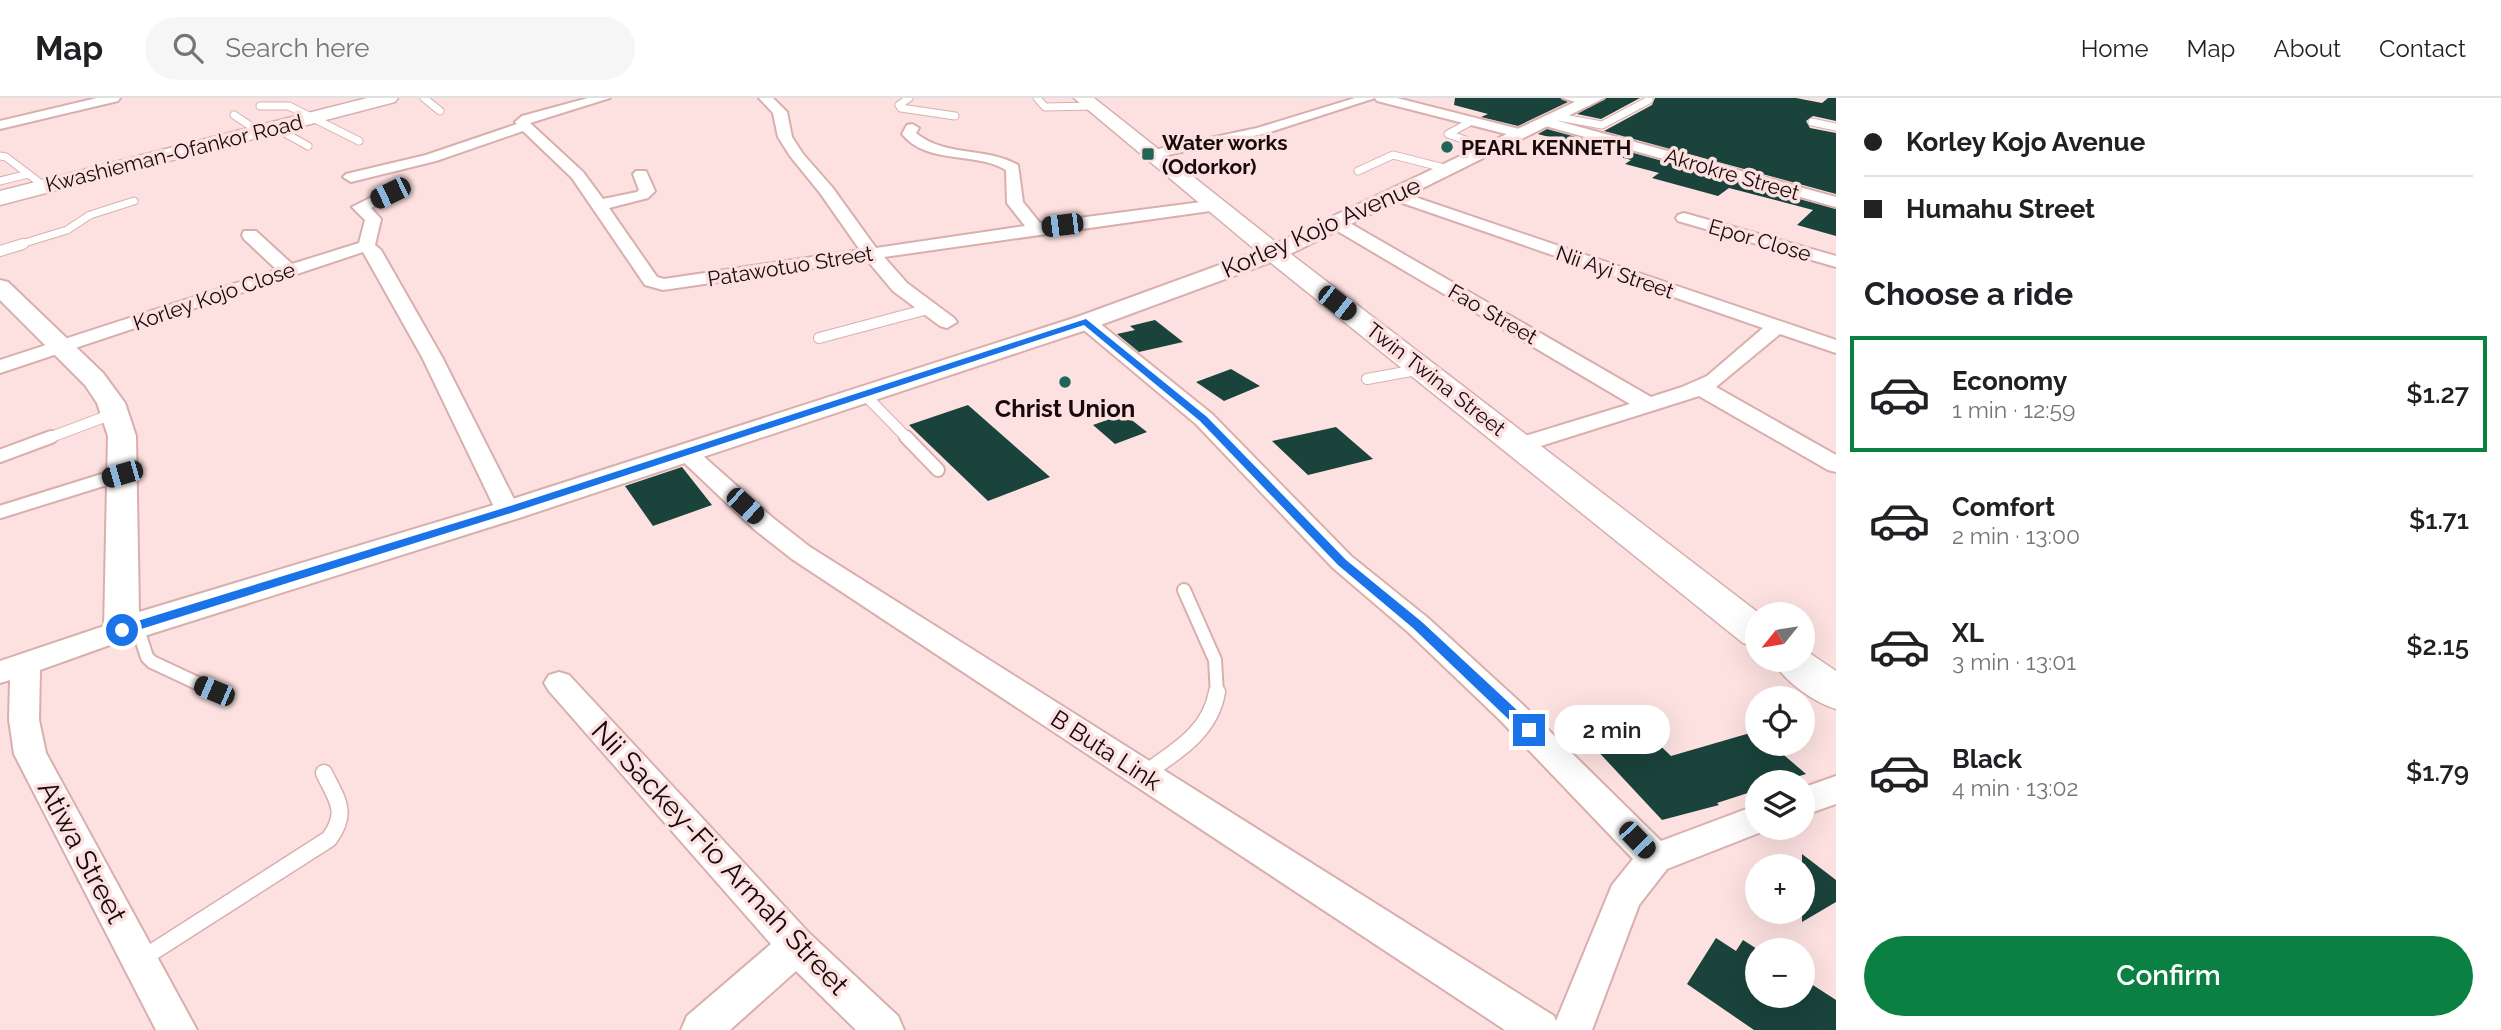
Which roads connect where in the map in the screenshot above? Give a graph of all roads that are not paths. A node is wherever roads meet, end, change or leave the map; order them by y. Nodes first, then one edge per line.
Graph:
1 (113, 98) edge
2 (389, 98) edge
3 (424, 98) edge
4 (603, 98) edge
5 (765, 98) edge
6 (909, 98) edge
7 (1037, 98) edge
8 (1368, 98) edge
9 (1382, 98) edge
10 (1585, 100) edge
11 (1648, 100) dead end
12 (1088, 102) edge
13 (260, 106) dead end
14 (440, 111) dead end
15 (234, 115) dead end
16 (313, 117) junction
17 (956, 117) dead end
18 (1553, 119) junction
19 (1472, 121) junction
20 (1812, 122) dead end
21 (0, 125) edge
22 (525, 126) junction
23 (1836, 127) edge
24 (912, 128) dead end
25 (266, 129) junction
26 (1522, 134) junction
27 (359, 141) dead end
28 (308, 146) dead end
29 (1491, 149) junction
30 (1154, 154) junction
31 (0, 156) edge
32 (1448, 169) junction
33 (1358, 171) dead end
34 (641, 174) dead end
35 (351, 177) dead end
36 (36, 180) junction
37 (0, 181) edge
38 (390, 193) dead end
39 (1394, 195) junction
40 (0, 198) edge
41 (134, 201) dead end
42 (1836, 202) edge
43 (599, 205) junction
44 (1217, 205) junction
45 (1684, 218) dead end
46 (1335, 222) junction
47 (1036, 229) junction
48 (250, 235) dead end
49 (366, 247) junction
50 (0, 251) edge
51 (871, 253) junction
52 (1273, 253) junction
53 (1836, 262) edge
54 (289, 271) junction
55 (0, 287) edge
56 (928, 309) junction
57 (1086, 321) junction
58 (947, 322) dead end
59 (1777, 327) junction
60 (819, 338) dead end
61 (62, 346) junction
62 (1836, 347) edge
63 (0, 366) edge
64 (1422, 369) junction
65 (1367, 379) dead end
66 (1700, 387) junction
67 (864, 394) junction
68 (1650, 406) junction
69 (114, 414) junction
70 (1520, 445) junction
71 (686, 453) junction
72 (0, 456) edge
73 (1836, 465) edge
74 (938, 470) dead end
75 (122, 474) junction
76 (508, 511) junction
77 (0, 512) edge
78 (1184, 590) dead end
79 (1745, 623) edge
80 (130, 628) junction
81 (12, 668) edge
82 (1808, 672) edge
83 (559, 683) dead end
84 (214, 691) dead end
85 (1836, 694) edge
86 (324, 773) dead end
87 (1144, 774) junction
88 (1836, 790) edge
89 (1815, 797) edge
90 (1745, 824) edge
91 (1655, 858) junction
92 (797, 946) junction
93 (140, 960) junction
94 (177, 1030) edge
95 (701, 1030) edge
96 (884, 1030) edge
97 (1540, 1030) edge
98 (1572, 1030) edge

1 - 21 street
2 - 16 main road, Kwashieman-Ofankor Road
3 - 14 lane
4 - 22 street
5 - 51 street
6 - 17 lane
7 - 12 lane
8 - 30 street
9 - 19 street
10 - 18 street, Korley Kojo Avenue
11 - 18 lane
12 - 30 main road, Twin Twina Street
13 - 16 lane
15 - 25 lane
16 - 25 main road, Kwashieman-Ofankor Road
16 - 27 lane
18 - 26 street, Korley Kojo Avenue
18 - 42 street, Akrokre Street
19 - 26 street
19 - 29 lane
20 - 23 lane
22 - 35 street
22 - 43 street, Patawotuo Street
24 - 47 street
25 - 28 lane
25 - 36 main road, Kwashieman-Ofankor Road
26 - 29 street, Korley Kojo Avenue
29 - 32 street, Korley Kojo Avenue
30 - 44 main road, Twin Twina Street
31 - 36 lane
32 - 33 lane
32 - 39 street, Korley Kojo Avenue
34 - 43 street
36 - 37 lane
36 - 40 main road, Kwashieman-Ofankor Road
38 - 49 street
39 - 46 street, Korley Kojo Avenue
39 - 59 street, Nii Ayi Street
41 - 50 lane
43 - 51 street, Patawotuo Street
44 - 47 street, Patawotuo Street
44 - 52 main road, Twin Twina Street
45 - 53 street, Epor Close
46 - 52 street, Korley Kojo Avenue
46 - 68 street, Fao Street
47 - 51 street, Patawotuo Street
48 - 54 street
49 - 54 street, Korley Kojo Close
49 - 76 street
51 - 56 street
52 - 57 street, Korley Kojo Avenue
52 - 64 main road, Twin Twina Street
54 - 61 street, Korley Kojo Close
55 - 61 street
56 - 58 street
56 - 60 lane
57 - 67 street, Korley Kojo Avenue
57 - 91 street
59 - 62 street, Nii Ayi Street
59 - 66 street
61 - 63 street, Korley Kojo Close
61 - 69 street
64 - 65 lane
64 - 70 main road, Twin Twina Street
66 - 68 street
66 - 73 street
67 - 71 street, Korley Kojo Avenue
67 - 74 lane
68 - 70 street
69 - 72 lane
69 - 75 street
70 - 79 main road, Twin Twina Street
71 - 76 street, Korley Kojo Avenue
71 - 87 street, B Buta Link
75 - 77 lane
75 - 80 street
76 - 80 street, Korley Kojo Avenue
78 - 87 lane
80 - 81 street, Korley Kojo Avenue
80 - 84 lane
81 - 93 street, Atiwa Street
82 - 85 main road
83 - 92 street, Nii Sackey-Fio Armah Street
86 - 93 lane
87 - 97 street, B Buta Link
88 - 89 street
90 - 91 street
91 - 98 street
92 - 95 street
92 - 96 street, Nii Sackey-Fio Armah Street
93 - 94 street, Atiwa Street

